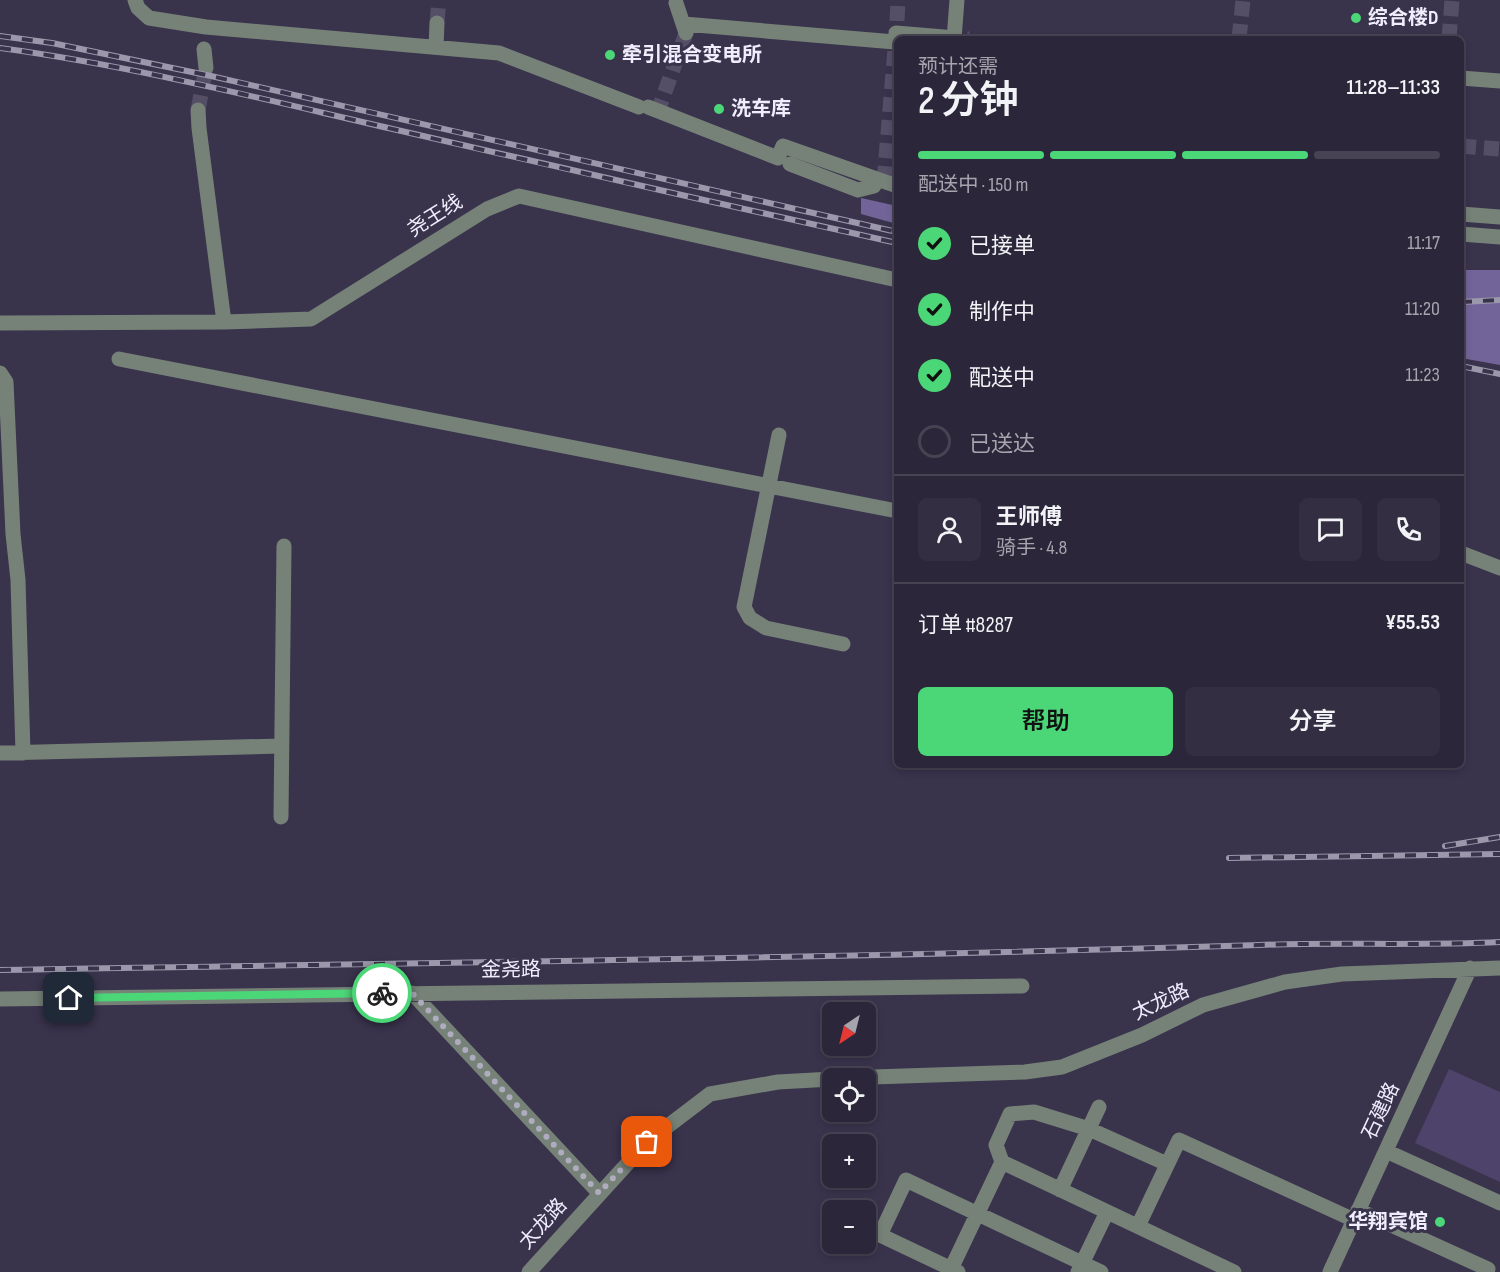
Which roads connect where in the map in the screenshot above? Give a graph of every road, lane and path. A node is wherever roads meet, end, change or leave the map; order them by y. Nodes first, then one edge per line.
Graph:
1 (135, 0) edge
2 (957, 0) edge
3 (676, 3) dead end
4 (438, 23) tunnel mouth
5 (896, 36) edge
6 (949, 36) edge
7 (436, 47) junction
8 (204, 49) dead end
9 (206, 68) tunnel mouth
10 (1464, 78) edge
11 (1500, 81) edge
12 (198, 110) tunnel mouth
13 (790, 164) dead end
14 (894, 185) edge
15 (874, 186) dead end
16 (1464, 214) edge
17 (1500, 217) edge
18 (1464, 234) edge
19 (1500, 237) edge
20 (894, 279) edge
21 (224, 322) junction
22 (0, 323) edge
23 (119, 358) dead end
24 (0, 373) edge
25 (779, 435) dead end
26 (769, 485) junction
27 (894, 510) edge
28 (284, 546) dead end
29 (1464, 554) edge
30 (1500, 568) edge
31 (843, 644) dead end
32 (281, 746) junction
33 (0, 753) edge
34 (23, 753) junction
35 (281, 817) dead end
36 (1470, 968) junction
37 (1500, 968) edge
38 (1022, 986) dead end
39 (412, 993) junction
40 (0, 999) edge
41 (876, 1077) edge
42 (822, 1080) edge
43 (1099, 1107) dead end
44 (1089, 1129) junction
45 (1386, 1151) junction
46 (1002, 1162) junction
47 (1167, 1164) junction
48 (1060, 1190) junction
49 (599, 1193) junction
50 (1500, 1203) edge
51 (1107, 1212) junction
52 (977, 1214) junction
53 (1356, 1215) junction
54 (1138, 1226) junction
55 (1203, 1266) edge
56 (1080, 1268) edge
57 (1488, 1269) dead end
58 (951, 1270) edge
59 (1332, 1271) edge
60 (529, 1272) edge
61 (1101, 1272) edge
62 (1233, 1272) edge

1 - 7 street
2 - 6 street, bridge
3 - 5 street
4 - 7 street
7 - 14 street, bridge
8 - 9 street
10 - 11 street
12 - 21 street
13 - 15 street
16 - 17 street
18 - 19 street
20 - 21 street, 尧王线
21 - 22 street, 尧王线
23 - 26 street
24 - 34 street
25 - 26 street
26 - 27 street
26 - 31 street
28 - 32 street
29 - 30 street
32 - 34 street
32 - 35 street
33 - 34 street
36 - 37 street, 太龙路
36 - 41 street, 太龙路
36 - 45 street, 石建路
38 - 39 street, 金尧路
39 - 40 street, 金尧路
39 - 49 street
42 - 49 street, 太龙路
43 - 44 street
44 - 46 street
44 - 47 street
44 - 48 street
45 - 50 street
45 - 53 street, 石建路
46 - 48 street
46 - 52 street
47 - 53 street
47 - 54 street
48 - 51 street
49 - 60 street, 太龙路
51 - 54 street
51 - 56 street
52 - 56 street
52 - 58 street
52 - 58 street
53 - 57 street
53 - 59 street, 石建路
54 - 55 street
55 - 62 street
56 - 61 street

